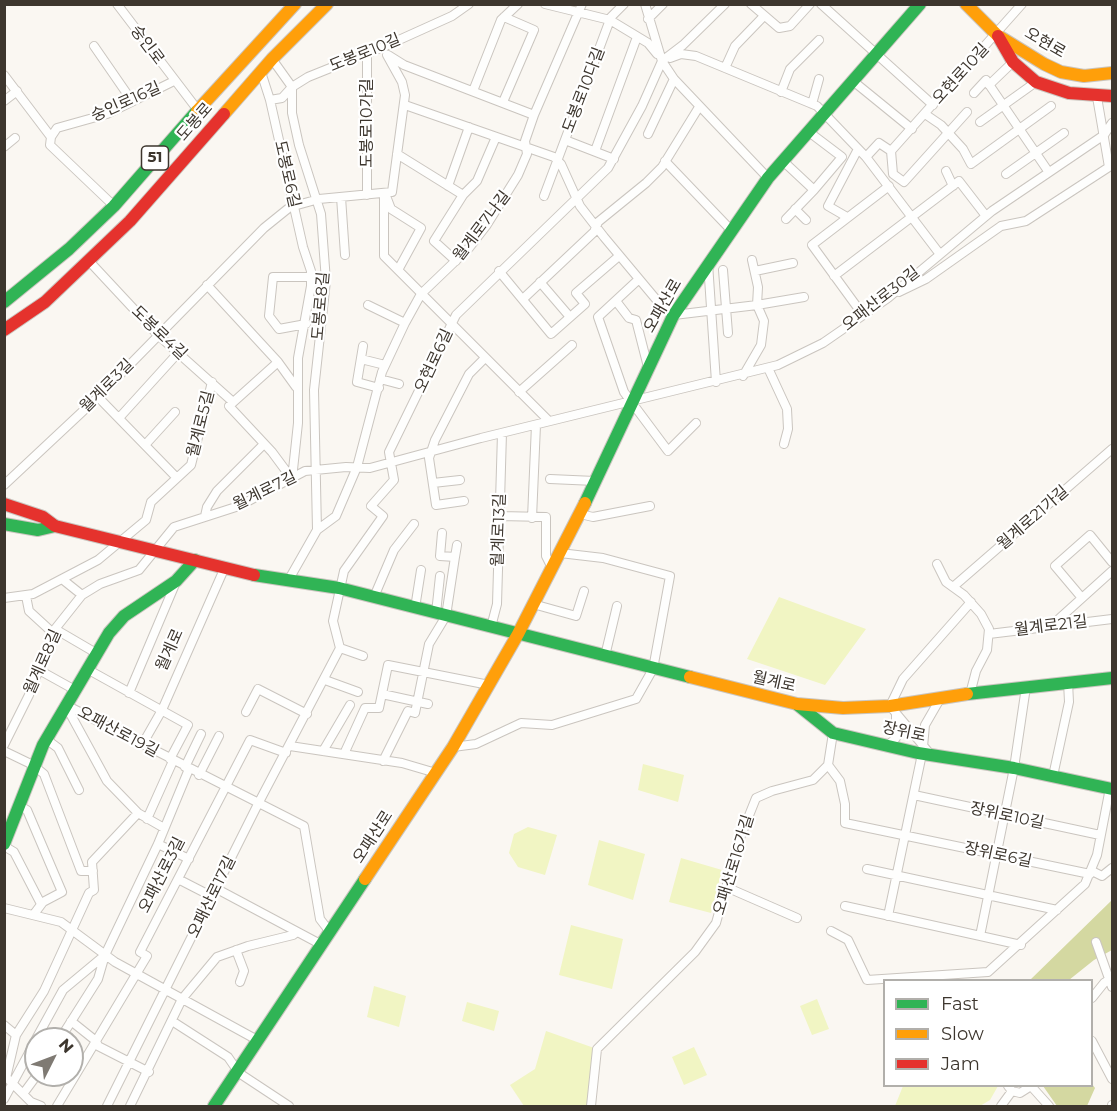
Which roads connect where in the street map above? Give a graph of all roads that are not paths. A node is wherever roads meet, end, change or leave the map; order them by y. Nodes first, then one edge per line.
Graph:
1 (295, 4) edge
2 (327, 4) edge
3 (469, 4) edge
4 (518, 4) edge
5 (545, 4) edge
6 (624, 4) edge
7 (645, 4) edge
8 (663, 4) edge
9 (725, 4) edge
10 (751, 4) edge
11 (810, 4) edge
12 (821, 4) edge
13 (920, 4) edge
14 (966, 4) edge
15 (1022, 4) edge
16 (120, 6) edge
17 (580, 9) edge
18 (763, 16) junction
19 (504, 17) junction
20 (648, 19) junction
21 (610, 20) junction
22 (997, 35) junction
23 (637, 37) junction
24 (819, 40) dead end
25 (94, 46) dead end
26 (378, 49) junction
27 (367, 52) junction
28 (876, 54) junction
29 (387, 55) junction
30 (272, 59) junction
31 (662, 61) junction
32 (1012, 62) junction
33 (725, 68) junction
34 (261, 72) junction
35 (1113, 74) edge
36 (4, 75) edge
37 (674, 79) junction
38 (819, 79) dead end
39 (174, 81) junction
40 (853, 81) junction
41 (1036, 82) junction
42 (989, 85) junction
43 (292, 87) junction
44 (473, 91) junction
45 (1113, 91) edge
46 (17, 92) junction
47 (781, 92) junction
48 (974, 93) dead end
49 (1113, 96) edge
50 (1097, 97) junction
51 (270, 100) junction
52 (4, 101) edge
53 (132, 101) junction
54 (503, 102) junction
55 (812, 104) junction
56 (405, 105) junction
57 (933, 105) junction
58 (1003, 106) junction
59 (1051, 106) dead end
60 (699, 107) junction
61 (197, 109) junction
62 (967, 112) dead end
63 (826, 114) junction
64 (925, 114) junction
65 (534, 115) junction
66 (980, 122) dead end
67 (1113, 123) edge
68 (469, 127) junction
69 (912, 129) junction
70 (1019, 129) junction
71 (809, 132) junction
72 (948, 132) junction
73 (1064, 133) dead end
74 (648, 134) dead end
75 (1104, 135) junction
76 (51, 137) junction
77 (496, 137) junction
78 (15, 138) dead end
79 (565, 140) junction
80 (4, 147) edge
81 (527, 148) junction
82 (858, 149) junction
83 (891, 151) junction
84 (595, 152) junction
85 (397, 153) junction
86 (1036, 154) junction
87 (866, 157) junction
88 (614, 159) junction
89 (557, 160) junction
90 (665, 161) junction
91 (783, 161) junction
92 (946, 171) dead end
93 (1048, 171) junction
94 (1006, 174) dead end
95 (768, 178) junction
96 (956, 184) junction
97 (448, 186) junction
98 (889, 186) junction
99 (814, 190) junction
100 (384, 193) junction
101 (367, 195) junction
102 (463, 195) junction
103 (544, 196) dead end
104 (341, 197) junction
105 (576, 198) junction
106 (319, 199) junction
107 (114, 206) junction
108 (295, 206) junction
109 (795, 209) junction
110 (986, 216) junction
111 (847, 217) junction
112 (912, 217) junction
113 (786, 219) dead end
114 (806, 220) dead end
115 (596, 227) junction
116 (731, 230) junction
117 (939, 253) junction
118 (345, 255) dead end
119 (619, 256) junction
120 (752, 260) dead end
121 (88, 261) junction
122 (456, 261) junction
123 (708, 263) junction
124 (793, 263) dead end
125 (398, 270) junction
126 (723, 270) dead end
127 (499, 271) junction
128 (755, 272) junction
129 (834, 276) junction
130 (311, 277) junction
131 (639, 279) junction
132 (540, 282) junction
133 (207, 285) junction
134 (421, 294) junction
135 (804, 297) dead end
136 (524, 298) junction
137 (888, 298) junction
138 (616, 301) junction
139 (4, 303) edge
140 (368, 305) dead end
141 (757, 305) junction
142 (726, 308) junction
143 (711, 310) junction
144 (674, 315) junction
145 (863, 315) junction
146 (570, 317) junction
147 (405, 323) junction
148 (306, 324) junction
149 (451, 325) junction
150 (4, 330) edge
151 (728, 333) dead end
152 (158, 334) junction
153 (572, 345) dead end
154 (363, 346) dead end
155 (178, 353) junction
156 (485, 358) junction
157 (361, 359) junction
158 (278, 362) junction
159 (385, 364) junction
160 (648, 367) junction
161 (768, 368) junction
162 (742, 376) junction
163 (212, 382) junction
164 (716, 382) junction
165 (380, 383) junction
166 (399, 384) dead end
167 (296, 387) junction
168 (519, 392) junction
169 (98, 397) junction
170 (631, 401) junction
171 (233, 402) junction
172 (175, 412) dead end
173 (119, 418) junction
174 (549, 422) junction
175 (696, 423) dead end
176 (536, 425) junction
177 (502, 433) junction
178 (264, 444) junction
179 (784, 444) dead end
180 (144, 445) junction
181 (430, 452) junction
182 (1111, 452) edge
183 (390, 462) junction
184 (357, 467) junction
185 (315, 470) junction
186 (177, 478) junction
187 (292, 479) junction
188 (550, 479) dead end
189 (460, 480) dead end
190 (595, 481) junction
191 (433, 483) junction
192 (4, 485) edge
193 (464, 501) dead end
194 (4, 504) edge
195 (651, 506) dead end
196 (580, 514) junction
197 (205, 516) junction
198 (500, 516) junction
199 (532, 518) junction
200 (4, 524) edge
201 (414, 524) dead end
202 (55, 526) junction
203 (317, 530) junction
204 (441, 533) dead end
205 (119, 542) junction
206 (457, 545) dead end
207 (155, 552) junction
208 (560, 553) junction
209 (455, 557) junction
210 (195, 560) junction
211 (1113, 562) edge
212 (937, 564) dead end
213 (225, 567) junction
214 (552, 568) junction
215 (421, 570) dead end
216 (1113, 572) edge
217 (440, 576) dead end
218 (62, 579) junction
219 (176, 581) junction
220 (288, 581) junction
221 (953, 587) junction
222 (339, 588) junction
223 (584, 591) dead end
224 (82, 595) junction
225 (26, 596) junction
226 (374, 597) junction
227 (4, 598) edge
228 (1082, 598) junction
229 (971, 602) junction
230 (533, 604) junction
231 (617, 606) dead end
232 (416, 608) junction
233 (441, 614) junction
234 (1113, 619) edge
235 (491, 627) junction
236 (1050, 627) junction
237 (54, 631) junction
238 (518, 634) junction
239 (989, 634) junction
240 (340, 648) junction
241 (96, 653) junction
242 (363, 656) dead end
243 (605, 656) junction
244 (87, 669) junction
245 (653, 669) junction
246 (39, 670) junction
247 (424, 671) junction
248 (1113, 678) edge
249 (325, 680) junction
250 (1068, 682) junction
251 (489, 685) junction
252 (1026, 687) junction
253 (75, 690) junction
254 (358, 692) dead end
255 (129, 693) junction
256 (382, 694) junction
257 (970, 694) junction
258 (940, 699) junction
259 (417, 702) junction
260 (428, 704) dead end
261 (797, 704) junction
262 (66, 705) junction
263 (350, 705) dead end
264 (162, 710) junction
265 (893, 710) junction
266 (246, 712) dead end
267 (307, 714) junction
268 (201, 734) dead end
269 (833, 734) junction
270 (219, 736) dead end
271 (46, 739) junction
272 (4, 745) edge
273 (142, 745) junction
274 (887, 746) junction
275 (453, 747) junction
276 (288, 749) junction
277 (4, 751) edge
278 (323, 751) junction
279 (926, 752) junction
280 (344, 754) junction
281 (171, 760) junction
282 (383, 760) junction
283 (33, 765) junction
284 (828, 765) junction
285 (187, 768) junction
286 (1014, 768) junction
287 (436, 773) junction
288 (199, 775) junction
289 (1053, 776) junction
290 (225, 788) junction
291 (1111, 788) edge
292 (79, 790) dead end
293 (914, 795) junction
294 (258, 804) junction
295 (18, 805) junction
296 (138, 813) junction
297 (1005, 815) junction
298 (147, 819) junction
299 (164, 828) junction
300 (7, 829) edge
301 (1100, 835) junction
302 (905, 836) junction
303 (158, 844) junction
304 (4, 845) edge
305 (997, 855) junction
306 (189, 859) junction
307 (1113, 868) edge
308 (867, 869) dead end
309 (93, 871) junction
310 (1091, 872) junction
311 (897, 875) junction
312 (178, 879) junction
313 (726, 887) junction
314 (215, 893) junction
315 (988, 896) junction
316 (41, 904) junction
317 (844, 906) dead end
318 (4, 908) edge
319 (1057, 910) junction
320 (34, 914) junction
321 (888, 916) junction
322 (797, 918) dead end
323 (71, 930) junction
324 (297, 932) junction
325 (330, 932) junction
326 (831, 932) dead end
327 (980, 936) junction
328 (1096, 942) dead end
329 (322, 945) junction
330 (1021, 945) junction
331 (236, 950) junction
332 (105, 955) junction
333 (137, 974) junction
334 (1112, 981) edge
335 (240, 982) dead end
336 (165, 990) junction
337 (1093, 997) edge
338 (182, 999) junction
339 (71, 1022) junction
340 (172, 1022) junction
341 (4, 1025) edge
342 (43, 1027) edge
343 (68, 1027) edge
344 (16, 1035) junction
345 (96, 1041) junction
346 (259, 1041) junction
347 (1093, 1043) edge
348 (24, 1056) edge
349 (130, 1062) junction
350 (149, 1072) junction
351 (238, 1073) junction
352 (8, 1079) edge
353 (1113, 1079) edge
354 (28, 1087) edge
355 (1030, 1087) edge
356 (1032, 1087) edge
357 (1010, 1088) edge
358 (23, 1094) junction
359 (4, 1099) edge
360 (41, 1107) edge
361 (57, 1107) edge
362 (107, 1107) edge
363 (130, 1107) edge
364 (214, 1107) edge
365 (289, 1107) edge
366 (591, 1107) edge
367 (1001, 1107) edge
368 (1049, 1107) edge

1 - 61 main road, 도봉로 / 51
2 - 30 main road, 도봉로 / 51
3 - 26 street, 도봉로10길
4 - 19 street
5 - 17 street
6 - 21 street, 도봉로10다길
7 - 20 street
8 - 20 street
9 - 31 street, 오현로6길
10 - 18 street
11 - 18 street
12 - 28 street
13 - 28 main road, 오패산로
14 - 22 main road, 오현로
15 - 22 street, 오현로10길
16 - 39 street, 숭인로
17 - 21 street
17 - 65 street, 도봉로10다길
18 - 33 street
19 - 44 street
19 - 54 street
20 - 31 street
21 - 23 street
21 - 79 street, 도봉로10다길
22 - 32 main road, 오현로
22 - 35 main road, 오현로
22 - 57 street, 오현로10길
23 - 31 street
23 - 84 street, 도봉로10다길
24 - 47 street
25 - 53 street
26 - 27 street, 도봉로10길
26 - 29 street
27 - 43 street, 도봉로10길
27 - 101 street, 도봉로10가길
28 - 40 main road, 오패산로
28 - 57 street
29 - 44 street
29 - 56 street
30 - 34 main road, 도봉로 / 51
30 - 43 street
31 - 33 street
31 - 37 street
31 - 88 street, 오현로6길
32 - 41 main road, 오현로
32 - 42 street, 오현로
33 - 47 street
34 - 51 street, 도봉로6길
34 - 121 main road, 도봉로 / 51
36 - 46 street
37 - 60 street
37 - 74 street
38 - 55 street
39 - 53 street, 숭인로16길
39 - 61 street, 숭인로
40 - 63 main road, 오패산로
40 - 69 street
41 - 50 main road, 오현로
41 - 58 street
42 - 48 street, 오현로
42 - 58 street
43 - 51 street, 도봉로10길
43 - 106 street, 도봉로8길
44 - 54 street
45 - 50 main road
46 - 52 street
46 - 76 street
47 - 55 street
49 - 50 main road, 오현로
50 - 75 street
51 - 108 street, 도봉로6길
53 - 76 street, 숭인로16길
54 - 65 street
55 - 63 street
56 - 68 street
56 - 85 street
57 - 64 street, 오현로10길
58 - 66 street
58 - 70 street
59 - 70 street
60 - 90 street
60 - 95 street
61 - 107 main road, 도봉로 / 51
62 - 72 street, 오현로10길
63 - 71 main road, 오패산로
63 - 82 street
64 - 69 street, 오현로10길
64 - 72 street, 오현로10길
65 - 81 street, 도봉로10다길
67 - 75 street
68 - 77 street
68 - 97 street
69 - 83 street, 오현로10길
70 - 72 street, 오현로10길
70 - 86 street
71 - 91 main road, 오패산로
71 - 99 street
72 - 83 street
73 - 86 street
75 - 93 street, 오패산로30길
75 - 137 street
76 - 107 street
77 - 81 street
77 - 102 street
78 - 80 street
79 - 84 street
79 - 89 street, 도봉로10다길
81 - 89 street
81 - 122 street, 월계로7나길
82 - 87 street
82 - 111 street
83 - 87 street
84 - 88 street
85 - 97 street, 월계로7나길
85 - 100 street
86 - 93 street
86 - 94 street
87 - 98 street
88 - 105 street, 오현로6길
89 - 103 street, 도봉로10다길
89 - 105 street
90 - 115 street
90 - 116 street
91 - 95 main road, 오패산로
91 - 99 street
92 - 96 street
93 - 110 street, 오패산로30길
95 - 116 main road, 오패산로
96 - 110 street
96 - 112 street
97 - 102 street, 월계로7나길
98 - 111 street
98 - 112 street
99 - 109 street
100 - 101 street, 월계로3길
100 - 125 street
100 - 125 street
101 - 104 street, 월계로3길
102 - 122 street
104 - 106 street, 월계로3길
104 - 118 street
105 - 115 street
105 - 127 street, 오현로6길
106 - 108 street, 월계로3길
106 - 185 street, 도봉로8길
107 - 139 main road, 도봉로 / 51
108 - 130 street, 도봉로6길
108 - 133 street, 월계로3길
109 - 113 street
109 - 114 street
110 - 117 street, 오패산로30길
111 - 129 street
112 - 117 street
112 - 129 street
115 - 119 street
115 - 132 street
116 - 123 main road, 오패산로
117 - 137 street, 오패산로30길
119 - 131 street
119 - 146 street
120 - 128 street
121 - 150 main road, 도봉로 / 51
121 - 152 street, 도봉로4길
122 - 134 street, 월계로7나길
123 - 143 street, 오패산로
123 - 144 main road, 오패산로
124 - 128 street
125 - 134 street
126 - 142 street
127 - 136 street
127 - 149 street, 오현로6길
128 - 141 street
129 - 145 street
130 - 148 street, 도봉로6길
130 - 148 street
131 - 138 street, 오패산로
131 - 144 street
132 - 136 street
132 - 146 street
133 - 152 street, 월계로3길
133 - 158 street
134 - 147 street, 월계로7나길
134 - 149 street
135 - 141 street
136 - 146 street
137 - 145 street, 오패산로30길
138 - 160 street, 오패산로
138 - 170 street, 오패산로
140 - 147 street
141 - 142 street
141 - 162 street
142 - 143 street
142 - 151 street
143 - 144 street
143 - 164 street
144 - 160 main road, 오패산로
145 - 161 street, 오패산로30길
147 - 159 street, 월계로7나길
148 - 167 street, 도봉로6길
149 - 156 street
149 - 183 street, 오현로6길
152 - 155 street, 도봉로4길
152 - 169 street, 월계로3길
153 - 168 street
154 - 157 street
155 - 163 street, 도봉로4길
155 - 173 street
156 - 168 street
156 - 181 street
157 - 159 street
157 - 165 street
158 - 167 street
158 - 171 street
159 - 165 street, 월계로7나길
160 - 170 main road, 오패산로
161 - 162 street, 오패산로30길
161 - 179 street
162 - 164 street, 오패산로30길
163 - 171 street, 도봉로4길
163 - 186 street, 월계로5길
164 - 170 street, 오패산로30길
165 - 166 street
165 - 184 street, 월계로7나길
167 - 187 street, 도봉로6길
168 - 174 street
169 - 173 street
169 - 192 street, 월계로3길
170 - 174 street, 월계로7길
170 - 175 street
170 - 190 main road, 오패산로
171 - 178 street, 도봉로4길
172 - 180 street
173 - 180 street
174 - 176 street, 월계로7길
176 - 177 street, 월계로7길
176 - 199 street
177 - 181 street, 월계로7길
177 - 198 street, 월계로13길
178 - 187 street, 도봉로4길
178 - 197 street, 월계로7길
180 - 186 street
181 - 183 street, 월계로7길
181 - 191 street
182 - 221 street, 월계로21가길
183 - 184 street, 월계로7길
183 - 222 street
184 - 185 street, 월계로7길
184 - 203 street
185 - 187 street, 월계로7길
185 - 203 street, 도봉로8길
186 - 205 street, 월계로5길
187 - 197 street, 월계로7길
188 - 190 street
189 - 191 street
190 - 196 main road, 오패산로
191 - 193 street
194 - 202 main road, 월계로
195 - 196 street
196 - 208 main road, 오패산로
197 - 207 street, 월계로7길
198 - 199 street
198 - 235 street, 월계로13길
199 - 214 street
200 - 202 main road, 월계로
201 - 226 street
202 - 205 main road, 월계로
203 - 220 street
204 - 209 street
205 - 207 main road, 월계로
205 - 218 street, 월계로5길
206 - 209 street
207 - 210 main road, 월계로
207 - 224 street, 월계로8길
208 - 214 main road, 오패산로
208 - 245 street
209 - 233 street
210 - 213 main road, 월계로
210 - 219 main road
211 - 228 street
212 - 221 street
213 - 220 main road, 월계로
213 - 264 street, 월계로
214 - 230 main road, 오패산로
215 - 232 street
216 - 228 street
217 - 233 street
218 - 224 street
218 - 225 street, 월계로5길
219 - 241 main road
219 - 255 street
220 - 222 main road, 월계로
221 - 229 street
222 - 226 main road, 월계로
222 - 240 street
223 - 230 street
224 - 237 street, 월계로8길
225 - 227 street
225 - 237 street
226 - 232 main road, 월계로
228 - 236 street
229 - 239 street
229 - 265 street
230 - 238 main road, 오패산로
231 - 243 street
232 - 233 main road, 월계로
233 - 235 main road, 월계로
233 - 247 street
234 - 236 street, 월계로21길
235 - 238 main road, 월계로
236 - 239 street, 월계로21길
237 - 241 street
237 - 246 street, 월계로8길
238 - 243 main road, 월계로
238 - 251 main road, 오패산로
239 - 257 street
240 - 242 street
240 - 249 street, 오패산로17길
241 - 244 main road
243 - 245 main road, 월계로
244 - 253 main road
244 - 255 street
245 - 261 main road, 월계로
245 - 275 street
246 - 253 street
246 - 272 street, 월계로8길
247 - 251 street
247 - 256 street
247 - 259 street
248 - 250 main road, 월계로
249 - 254 street
249 - 267 street, 오패산로17길
250 - 252 main road, 월계로
250 - 289 street
251 - 275 main road, 오패산로
252 - 257 main road, 월계로
252 - 286 street
253 - 262 main road
255 - 264 street
256 - 259 street
256 - 280 street
257 - 258 main road, 월계로
258 - 265 main road, 월계로
258 - 279 street
259 - 260 street
259 - 282 street
261 - 265 main road, 월계로
261 - 269 main road, 장위로
262 - 271 main road
262 - 273 street, 오패산로19길
262 - 296 street, 오패산로3길
263 - 278 street
264 - 273 street, 월계로
264 - 281 street, 오패산로19길
265 - 274 street
265 - 279 street
266 - 267 street
267 - 276 street, 오패산로17길
268 - 285 street
269 - 274 main road, 장위로
269 - 284 street
270 - 288 street
271 - 283 main road
271 - 292 street
273 - 281 street, 오패산로19길
274 - 279 main road, 장위로
275 - 287 main road, 오패산로
276 - 278 street
276 - 290 street
276 - 294 street, 오패산로17길
277 - 283 street
278 - 280 street
279 - 286 main road, 장위로
279 - 293 street
280 - 282 street
281 - 285 street, 오패산로19길
281 - 298 street, 오패산로19길
282 - 287 street
283 - 295 main road
283 - 309 street
284 - 302 street, 장위로6길
284 - 313 street, 오패산로16가길
285 - 288 street, 오패산로19길
285 - 299 street
286 - 289 main road, 장위로
286 - 297 street
287 - 325 main road, 오패산로
288 - 290 street, 오패산로19길
289 - 291 main road, 장위로
290 - 294 street, 오패산로19길
290 - 306 street, 오패산로3길
291 - 301 street
293 - 297 street, 장위로10길
293 - 302 street
294 - 314 street, 오패산로17길
294 - 325 street, 오패산로19길
295 - 300 main road
295 - 316 street
296 - 298 street, 오패산로3길
296 - 309 street
297 - 301 street, 장위로10길
297 - 305 street
298 - 299 street, 오패산로3길
299 - 303 street
300 - 304 main road
301 - 310 street
302 - 305 street, 장위로6길
302 - 311 street
303 - 306 street
303 - 332 street
304 - 316 street
305 - 310 street, 장위로6길
305 - 315 street
306 - 312 street, 오패산로3길
307 - 310 street
308 - 311 street
309 - 323 street
310 - 319 street
311 - 315 street
311 - 321 street
312 - 314 street
312 - 333 street, 오패산로3길
313 - 322 street
313 - 366 street, 오패산로16가길
314 - 324 street
314 - 336 street, 오패산로17길
315 - 319 street
315 - 327 street
316 - 320 street
317 - 321 street
318 - 320 street
319 - 330 street
320 - 323 street
321 - 327 street
323 - 332 street
323 - 344 street
324 - 329 street
324 - 331 street
325 - 329 main road, 오패산로
326 - 330 street
327 - 330 street
328 - 334 street
329 - 346 main road, 오패산로
331 - 335 street
331 - 338 street
332 - 333 street
332 - 339 street
332 - 342 street
333 - 336 street
333 - 345 street
334 - 337 street
336 - 338 street
336 - 349 street, 오패산로17길
338 - 340 street
338 - 346 street
339 - 343 street
339 - 345 street
340 - 350 street
340 - 351 street
341 - 344 street
344 - 352 street
345 - 349 street
345 - 361 street
346 - 351 main road, 오패산로
347 - 353 street
348 - 352 street
349 - 350 street
349 - 362 street, 오패산로17길
350 - 363 street
351 - 364 main road, 오패산로
351 - 365 street
352 - 358 street
352 - 359 street
354 - 358 street
355 - 357 street
356 - 368 street
357 - 367 street
358 - 360 street

